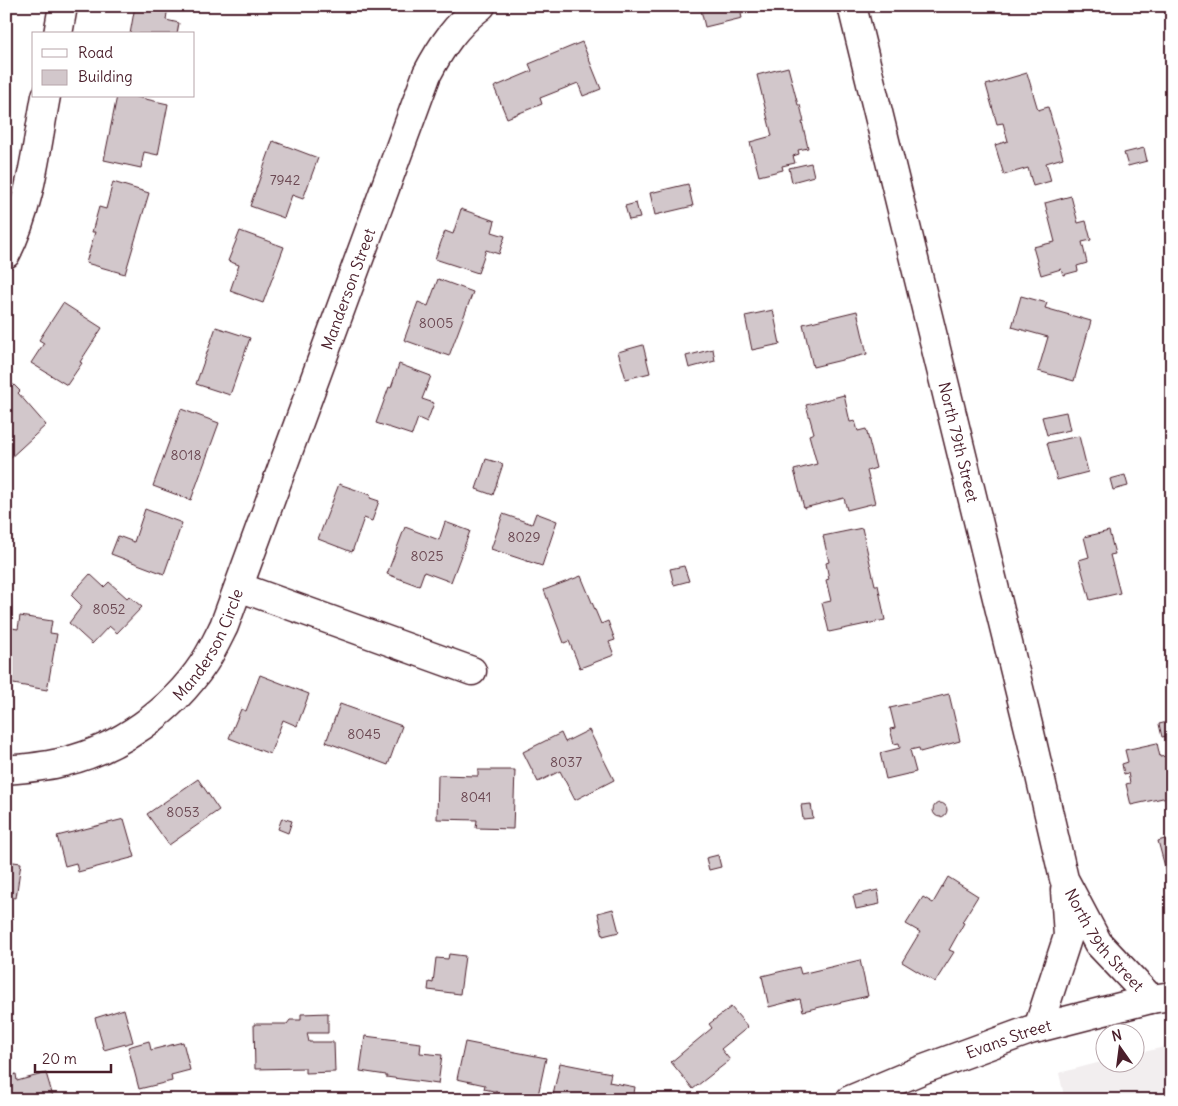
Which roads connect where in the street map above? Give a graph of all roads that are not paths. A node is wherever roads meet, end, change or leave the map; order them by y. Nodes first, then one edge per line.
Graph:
1 (63, 6) edge
2 (481, 6) edge
3 (852, 6) edge
4 (58, 32) edge
5 (46, 98) edge
6 (6, 254) edge
7 (239, 587) junction
8 (472, 671) dead end
9 (6, 770) edge
10 (1064, 879) junction
11 (1161, 998) edge
12 (1038, 1028) junction
13 (850, 1100) edge

1 - 4 street
2 - 7 street, Manderson Street
3 - 10 street, North 79th Street
5 - 6 street
7 - 8 street, Manderson Circle
7 - 9 street, Manderson Circle
10 - 11 street, North 79th Street
10 - 12 street, North 79th Street
11 - 12 street, Evans Street
12 - 13 street, Evans Street

